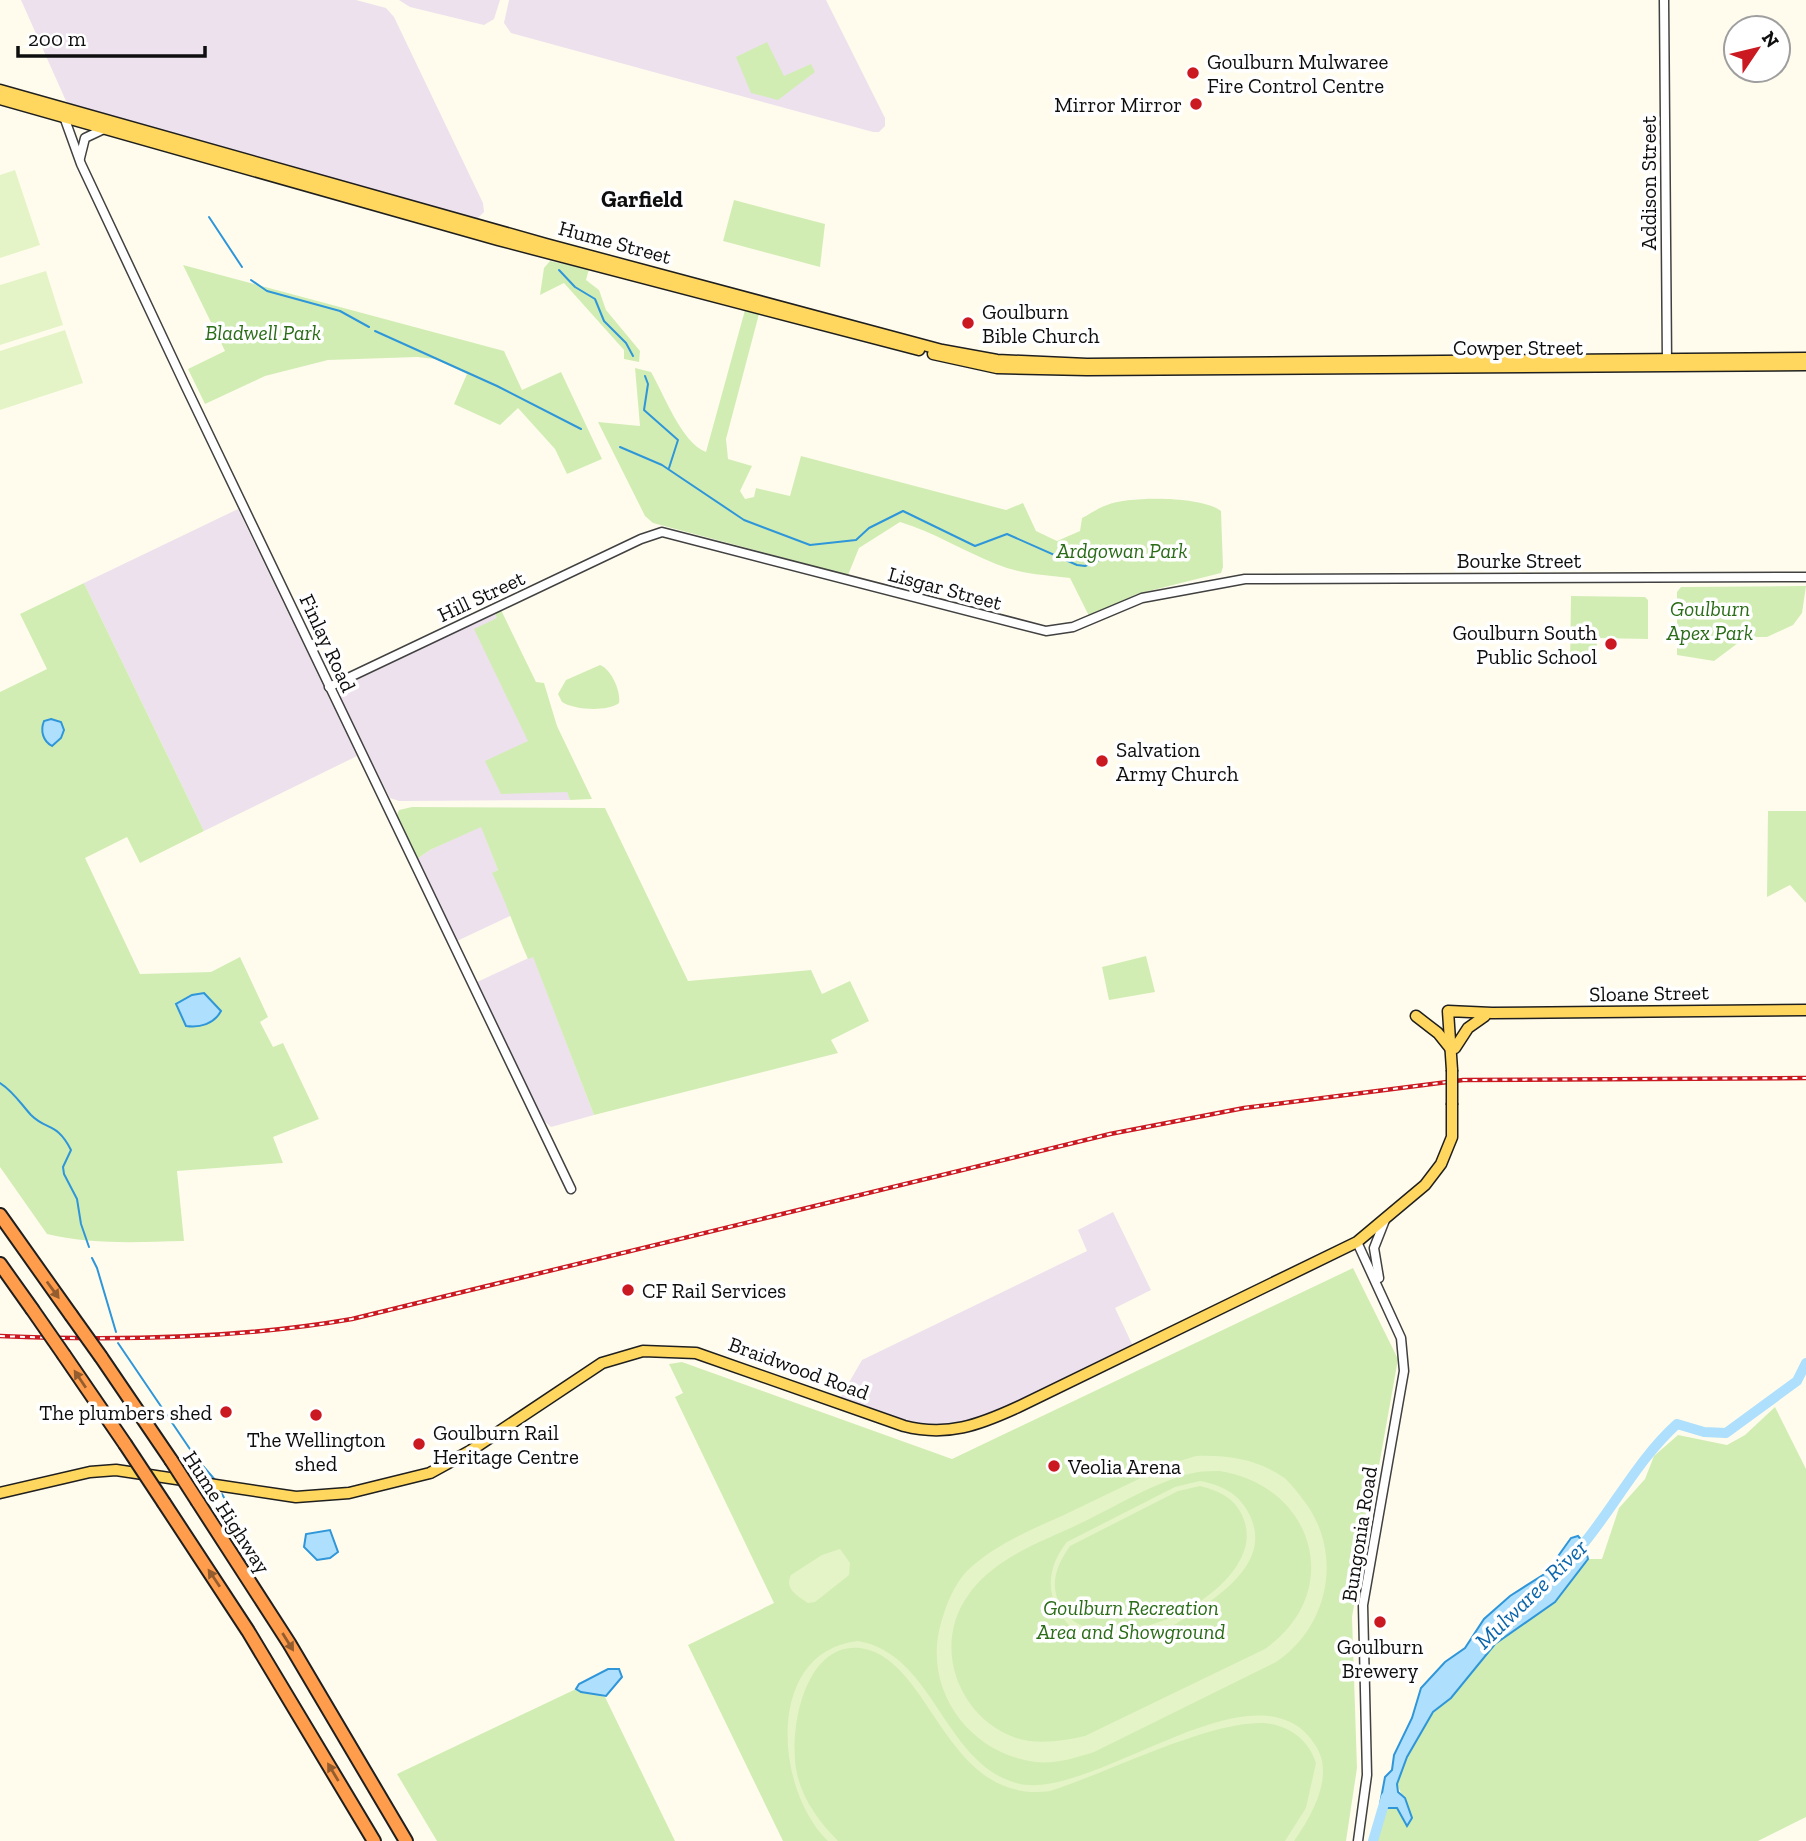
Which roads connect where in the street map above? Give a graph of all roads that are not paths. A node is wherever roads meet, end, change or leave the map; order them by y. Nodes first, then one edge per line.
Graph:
1 (1664, 0) edge
2 (0, 90) edge
3 (0, 100) edge
4 (63, 113) junction
5 (104, 129) junction
6 (81, 164) junction
7 (1806, 358) edge
8 (1667, 362) junction
9 (1231, 365) junction
10 (1806, 365) edge
11 (647, 536) joint
12 (1806, 578) edge
13 (1231, 581) joint
14 (329, 687) junction
15 (1806, 1010) edge
16 (1452, 1013) joint
17 (1489, 1015) junction
18 (1416, 1016) dead end
19 (1453, 1051) junction
20 (571, 1189) dead end
21 (0, 1214) edge
22 (1387, 1218) junction
23 (1357, 1242) junction
24 (1, 1266) edge
25 (1384, 1294) junction
26 (0, 1493) edge
27 (371, 1836) edge
28 (406, 1841) edge
29 (1358, 1841) edge

1 - 8 street, Addison Street
2 - 4 main road, Hume Street
3 - 4 main road, Hume Street
4 - 5 main road, Hume Street
4 - 6 street, Finlay Road
4 - 9 main road, Hume Street
5 - 6 street
5 - 9 main road, Hume Street
6 - 14 street, Finlay Road
7 - 8 main road, Cowper Street
8 - 9 main road, Cowper Street
8 - 10 main road, Cowper Street
11 - 13 street, Lisgar Street
11 - 14 street, Hill Street
12 - 13 street, Bourke Street
14 - 20 street, Finlay Road
15 - 17 main road, Sloane Street
16 - 17 main road, Sloane Street
16 - 19 main road, Braidwood Road
17 - 19 main road
18 - 19 main road
19 - 22 main road, Braidwood Road, bridge
21 -> 28 highway, Hume Highway, bridge
22 - 23 main road, Braidwood Road
22 - 25 street
23 - 25 street, Bungonia Road
23 - 26 main road, Braidwood Road
27 -> 24 highway, bridge
25 - 29 street, Bungonia Road

